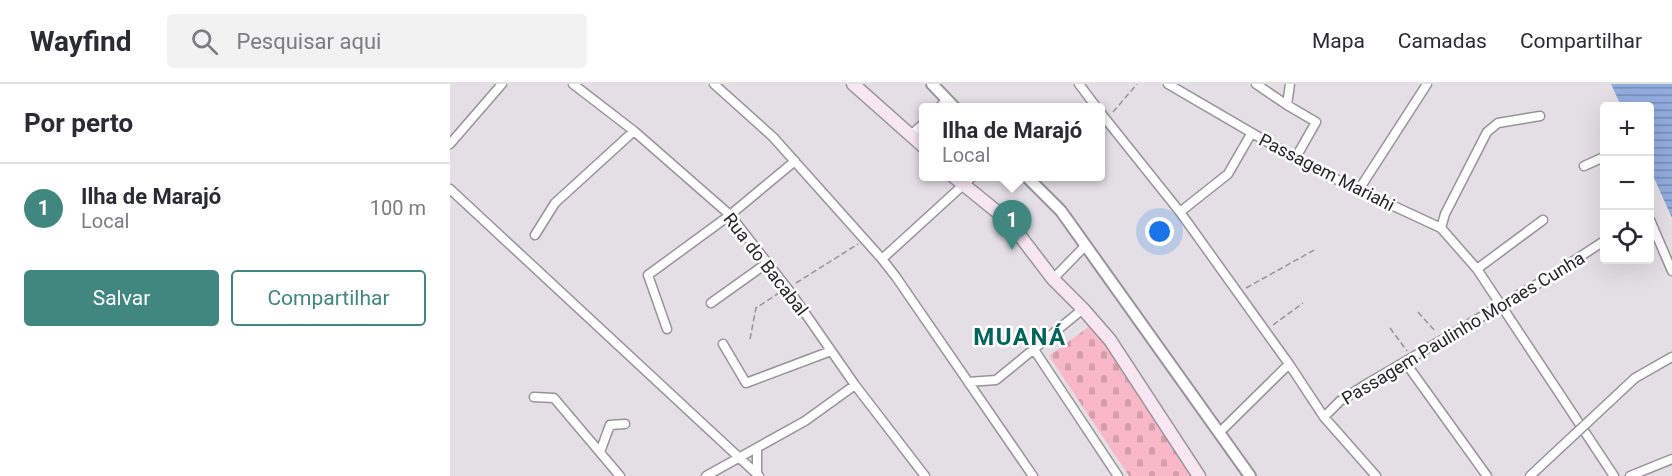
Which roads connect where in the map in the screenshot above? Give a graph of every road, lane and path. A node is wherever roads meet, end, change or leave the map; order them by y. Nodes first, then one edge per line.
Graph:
1 (502, 84) edge
2 (573, 84) edge
3 (714, 84) edge
4 (932, 84) edge
5 (1080, 84) edge
6 (1137, 84) edge
7 (1168, 84) edge
8 (1256, 84) edge
9 (1290, 84) edge
10 (1427, 84) edge
11 (859, 86) edge
12 (947, 99) junction
13 (943, 103) edge
14 (951, 103) edge
15 (1093, 103) edge
16 (1287, 105) junction
17 (1105, 114) edge
18 (1540, 116) dead end
19 (1105, 118) edge
20 (919, 128) edge
21 (634, 131) junction
22 (1251, 134) junction
23 (911, 135) junction
24 (919, 142) edge
25 (450, 144) edge
26 (1295, 159) junction
27 (1600, 159) edge
28 (795, 161) junction
29 (1584, 166) dead end
30 (957, 181) edge
31 (969, 181) edge
32 (1030, 181) edge
33 (963, 186) junction
34 (450, 189) edge
35 (1358, 191) junction
36 (1180, 212) junction
37 (730, 215) junction
38 (1543, 220) dead end
39 (1441, 228) junction
40 (1654, 229) edge
41 (535, 235) dead end
42 (864, 240) junction
43 (1600, 244) edge
44 (1085, 246) junction
45 (1316, 249) dead end
46 (882, 259) junction
47 (767, 263) junction
48 (1477, 269) junction
49 (1672, 271) edge
50 (1053, 279) junction
51 (787, 288) junction
52 (1237, 293) junction
53 (711, 303) dead end
54 (1303, 303) dead end
55 (1500, 306) junction
56 (1083, 309) junction
57 (1418, 312) dead end
58 (667, 328) dead end
59 (1390, 328) dead end
60 (1264, 330) junction
61 (750, 339) dead end
62 (1442, 340) junction
63 (723, 345) dead end
64 (1034, 348) junction
65 (831, 351) junction
66 (1672, 357) edge
67 (1408, 360) junction
68 (1289, 364) junction
69 (968, 382) junction
70 (855, 385) junction
71 (534, 397) dead end
72 (1324, 417) junction
73 (625, 424) dead end
74 (1219, 432) junction
75 (1579, 432) junction
76 (756, 448) junction
77 (600, 452) junction
78 (739, 458) junction
79 (1672, 459) edge
80 (758, 475) edge
81 (620, 476) edge
82 (706, 476) edge
83 (925, 476) edge
84 (1033, 476) edge
85 (1118, 476) edge
86 (1199, 476) edge
87 (1250, 476) edge
88 (1376, 476) edge
89 (1487, 476) edge
90 (1530, 476) edge
91 (1614, 476) edge
92 (1630, 476) edge

1 - 25 street
2 - 21 street, Rua do Bacabal
3 - 28 street
4 - 12 street
5 - 15 street
6 - 17 path
7 - 22 street, Passagem Mariahi
8 - 16 street
9 - 16 street
10 - 35 street
11 - 23 main road
12 - 13 street
12 - 14 street
16 - 26 street
18 - 39 street
19 - 36 street
20 - 23 street
21 - 37 street, Rua do Bacabal
21 - 41 street
22 - 26 street, Passagem Mariahi
22 - 36 street
23 - 24 main road
26 - 35 street, Passagem Mariahi
27 - 29 street
28 - 37 street
28 - 42 street
30 - 33 main road
31 - 33 street
32 - 44 street
33 - 46 street
33 - 50 main road
34 - 78 street
35 - 39 street, Passagem Mariahi
36 - 52 street
37 - 47 street, Rua do Bacabal
37 - 58 street
38 - 48 street
39 - 48 street, Passagem Mariahi
40 - 49 street
42 - 46 street
42 - 51 path
43 - 55 street, Passagem Paulinho Moraes Cunha
44 - 50 street
44 - 74 street
45 - 52 path
46 - 69 street
47 - 51 street, Rua do Bacabal
47 - 53 street
48 - 55 street, Passagem Mariahi
50 - 56 main road
51 - 61 path
51 - 65 street, Rua do Bacabal
52 - 60 street
54 - 60 path
55 - 62 street, Passagem Paulinho Moraes Cunha
55 - 75 street, Passagem Mariahi
56 - 64 street
56 - 86 main road
57 - 62 path
59 - 67 path
60 - 68 street
62 - 67 street, Passagem Paulinho Moraes Cunha
63 - 65 street
64 - 69 street
64 - 85 street
65 - 70 street, Rua do Bacabal
66 - 75 street, bridge
67 - 72 street, Passagem Paulinho Moraes Cunha
67 - 89 street
68 - 72 street
68 - 74 street
69 - 84 street
70 - 76 street
70 - 83 street, Rua do Bacabal
71 - 77 street
72 - 88 street
73 - 77 street
74 - 87 street
75 - 90 street
75 - 91 street
76 - 78 street
76 - 80 street
77 - 81 street
78 - 80 street
78 - 82 street
79 - 92 street

